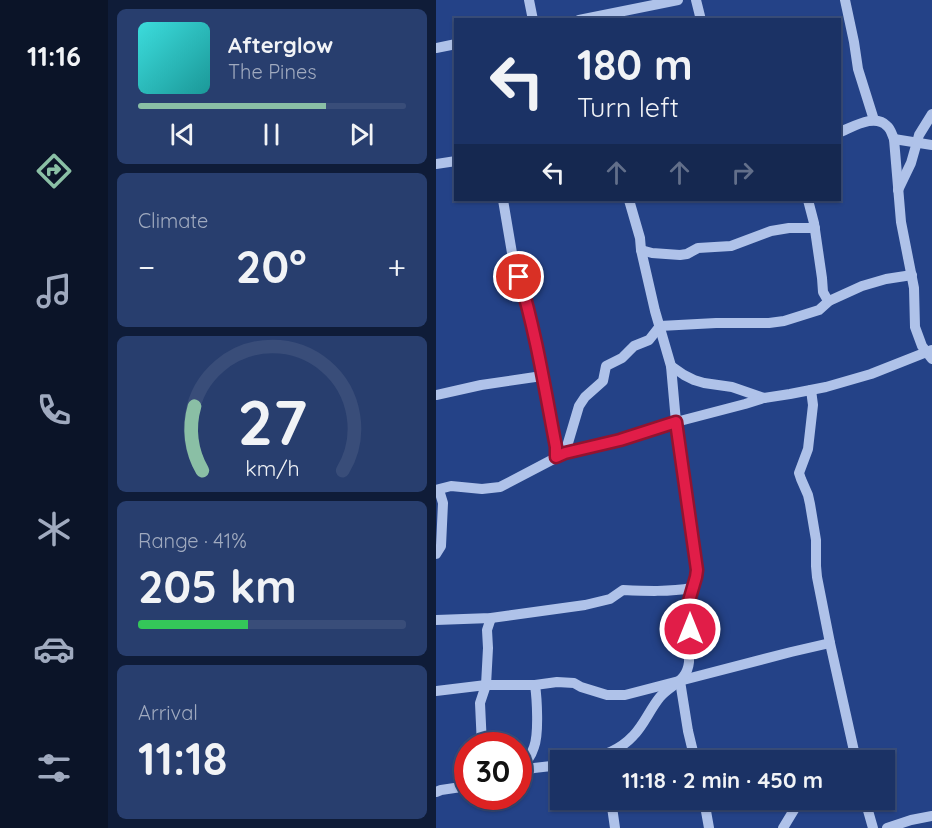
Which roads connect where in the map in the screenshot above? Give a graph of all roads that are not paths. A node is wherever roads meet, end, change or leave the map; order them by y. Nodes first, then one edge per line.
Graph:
1 (529, 0) edge
2 (678, 0) edge
3 (696, 0) edge
4 (845, 0) edge
5 (533, 18) edge
6 (589, 18) edge
7 (700, 18) edge
8 (454, 44) edge
9 (436, 48) edge
10 (931, 114) edge
11 (874, 120) junction
12 (841, 132) edge
13 (894, 139) junction
14 (917, 142) junction
15 (931, 145) edge
16 (454, 161) edge
17 (436, 164) edge
18 (898, 190) junction
19 (503, 201) edge
20 (629, 201) edge
21 (808, 201) edge
22 (815, 228) junction
23 (641, 250) junction
24 (912, 275) junction
25 (829, 301) junction
26 (660, 326) junction
27 (930, 354) edge
28 (671, 366) junction
29 (542, 376) junction
30 (811, 390) junction
31 (436, 395) edge
32 (764, 398) junction
33 (676, 422) junction
34 (561, 455) junction
35 (438, 490) edge
36 (436, 554) edge
37 (692, 588) junction
38 (491, 618) junction
39 (436, 620) edge
40 (830, 644) junction
41 (680, 681) junction
42 (486, 685) junction
43 (535, 685) junction
44 (436, 691) edge
45 (482, 732) edge
46 (532, 750) edge
47 (615, 750) edge
48 (693, 750) edge
49 (854, 750) edge
50 (550, 766) edge
51 (532, 768) edge
52 (454, 788) edge
53 (436, 792) edge
54 (612, 810) edge
55 (706, 810) edge
56 (794, 810) edge
57 (868, 810) edge
58 (931, 816) edge
59 (615, 828) edge
60 (709, 828) edge
61 (783, 828) edge
62 (873, 828) edge
63 (887, 828) edge

1 - 5 street
2 - 6 street
3 - 7 street
4 - 11 street
8 - 9 street
10 - 14 street
11 - 12 street
11 - 13 street
13 - 14 street
13 - 18 street
14 - 15 street
14 - 18 street
16 - 17 street
18 - 24 street
19 - 29 street
20 - 23 street
21 - 22 street
22 - 23 street
22 - 25 street
23 - 26 street
24 - 25 street
24 - 27 street
25 - 26 street
26 - 28 street
26 - 34 street
27 - 30 street
28 - 32 street
28 - 33 street
29 - 31 street
29 - 34 street
30 - 32 street
30 - 40 street
32 - 33 street
33 - 34 street
33 - 37 street
34 - 35 street
35 - 36 street
37 - 38 street
37 - 41 street
38 - 39 street
38 - 42 street
40 - 41 street
40 - 49 street
41 - 43 street
41 - 47 street
41 - 48 street
42 - 43 street
42 - 44 street
42 - 45 street
43 - 46 street
50 - 51 street
52 - 53 street
54 - 59 street
55 - 60 street
56 - 61 street
57 - 62 street
58 - 63 street

